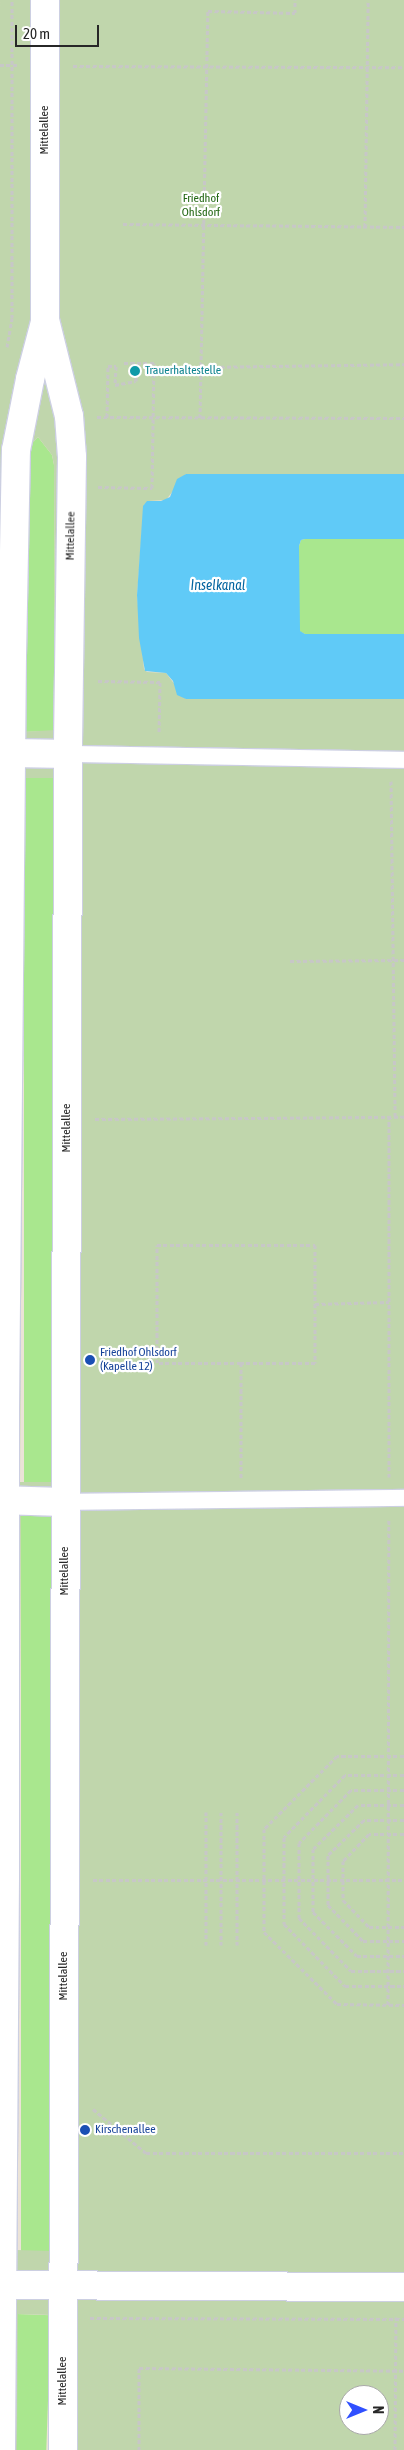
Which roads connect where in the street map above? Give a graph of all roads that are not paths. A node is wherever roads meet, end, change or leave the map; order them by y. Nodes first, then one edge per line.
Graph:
1 (46, 0) edge
2 (45, 320) junction
3 (12, 753) junction
4 (68, 754) junction
5 (397, 760) edge
6 (396, 1498) edge
7 (2, 1500) edge
8 (65, 1502) junction
9 (2, 2284) edge
10 (63, 2285) junction
11 (400, 2286) edge
12 (1, 2450) edge
13 (63, 2450) edge

1 - 2 street, Mittelallee
2 - 3 street, Mittelallee
2 - 4 street, Mittelallee
3 - 4 street
3 - 7 street, Mittelallee
4 - 5 lane
4 - 8 street, Mittelallee
6 - 8 lane
7 - 8 street
7 - 9 street, Mittelallee
8 - 10 street, Mittelallee
9 - 10 street
9 - 12 street, Mittelallee
10 - 11 street
10 - 13 street, Mittelallee

